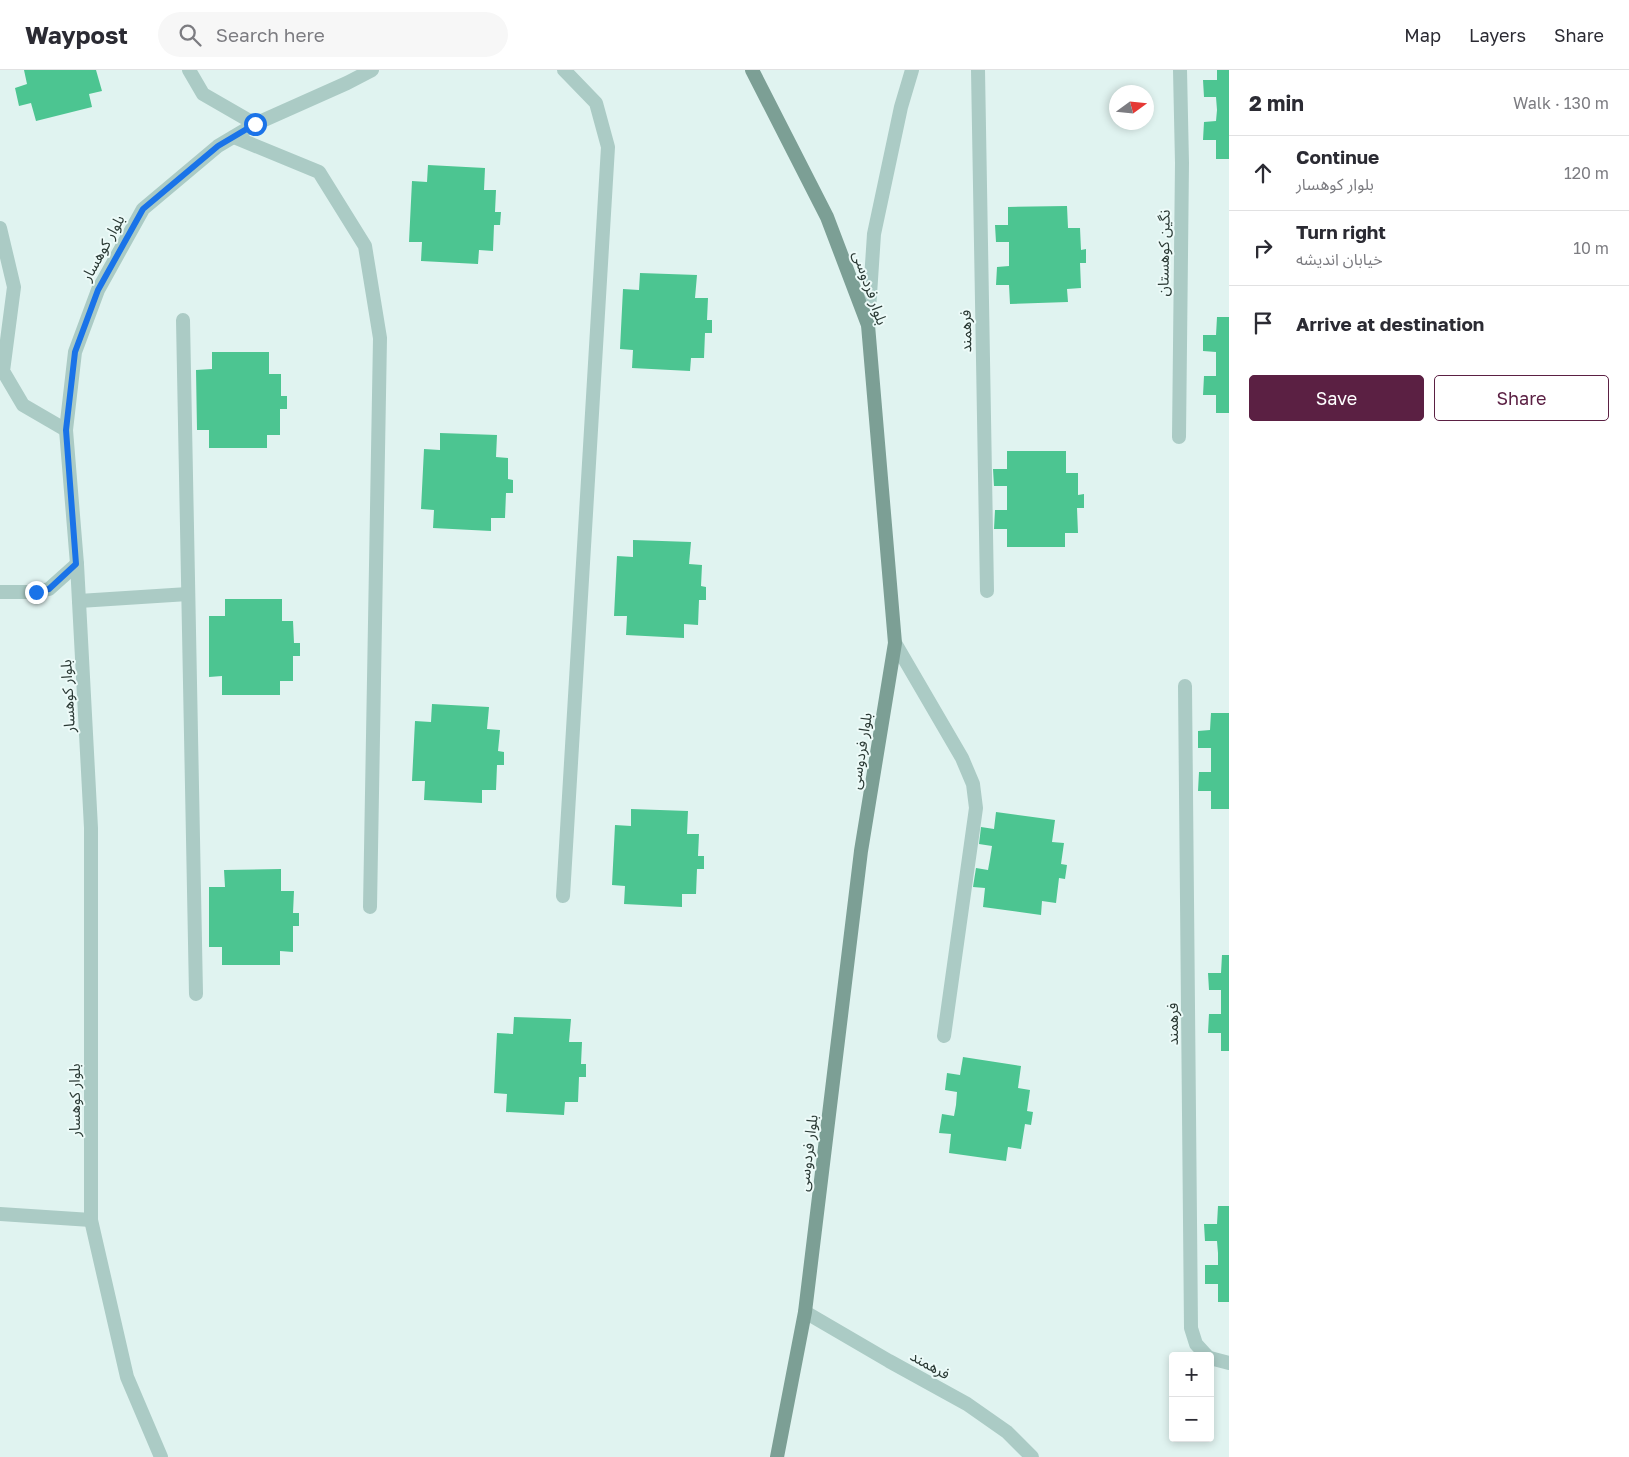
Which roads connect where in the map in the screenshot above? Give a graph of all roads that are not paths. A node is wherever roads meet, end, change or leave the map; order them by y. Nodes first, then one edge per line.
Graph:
1 (189, 70) edge
2 (372, 70) edge
3 (564, 70) edge
4 (752, 70) edge
5 (912, 70) edge
6 (978, 70) edge
7 (1180, 70) edge
8 (255, 124) junction
9 (234, 137) junction
10 (0, 228) edge
11 (183, 320) dead end
12 (868, 324) junction
13 (66, 430) junction
14 (1179, 437) dead end
15 (76, 564) junction
16 (987, 591) dead end
17 (0, 592) edge
18 (188, 594) junction
19 (79, 601) junction
20 (895, 644) junction
21 (1185, 686) dead end
22 (563, 896) dead end
23 (370, 907) dead end
24 (196, 994) dead end
25 (944, 1036) dead end
26 (0, 1214) edge
27 (91, 1220) junction
28 (805, 1312) junction
29 (1203, 1352) edge
30 (1214, 1359) edge
31 (1229, 1363) edge
32 (160, 1457) edge
33 (777, 1457) edge
34 (1032, 1457) edge

1 - 8 street
2 - 8 street, بلوار کوهسار
3 - 22 street
4 - 12 main road, بلوار فردوسی
5 - 12 street
6 - 16 street, فرهمند
7 - 14 street, نگین کوهستان
8 - 9 street, بلوار کوهسار
9 - 13 street, بلوار کوهسار
9 - 23 street
10 - 13 street
11 - 18 street
12 - 20 main road, بلوار فردوسی
13 - 15 street, بلوار کوهسار
15 - 17 street
15 - 19 street, بلوار کوهسار
18 - 19 street
18 - 24 street
19 - 27 street, بلوار کوهسار
20 - 25 street
20 - 28 main road, بلوار فردوسی
21 - 29 street, فرهمند
26 - 27 street
27 - 32 street, بلوار کوهسار
28 - 33 main road, بلوار فردوسی
28 - 34 street, فرهمند
30 - 31 street

